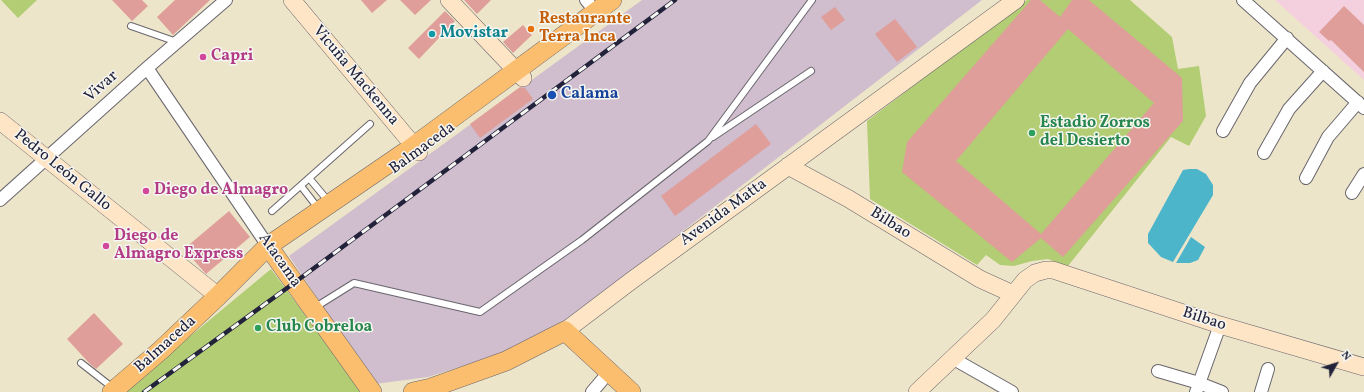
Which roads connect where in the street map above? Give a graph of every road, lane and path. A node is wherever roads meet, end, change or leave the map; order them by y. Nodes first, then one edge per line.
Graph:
1 (226, 0) edge
2 (292, 0) edge
3 (449, 0) edge
4 (612, 0) edge
5 (626, 0) edge
6 (812, 0) edge
7 (1016, 0) edge
8 (1243, 0) edge
9 (591, 6) edge
10 (131, 26) dead end
11 (1287, 38) junction
12 (177, 42) junction
13 (147, 68) junction
14 (811, 70) dead end
15 (1323, 71) junction
16 (519, 75) junction
17 (1361, 105) edge
18 (0, 121) edge
19 (370, 124) dead end
20 (1223, 131) dead end
21 (708, 141) junction
22 (416, 149) junction
23 (1264, 153) dead end
24 (46, 158) junction
25 (788, 166) junction
26 (1364, 174) edge
27 (309, 178) junction
28 (1306, 178) dead end
29 (300, 186) junction
30 (1352, 194) dead end
31 (0, 200) edge
32 (325, 207) junction
33 (272, 211) dead end
34 (271, 251) junction
35 (1013, 294) junction
36 (218, 296) junction
37 (314, 308) junction
38 (1220, 325) junction
39 (565, 331) junction
40 (952, 358) junction
41 (81, 363) dead end
42 (1364, 367) edge
43 (1268, 369) dead end
44 (1158, 371) dead end
45 (609, 372) junction
46 (1197, 387) edge
47 (113, 391) edge
48 (372, 392) edge
49 (413, 392) edge
50 (592, 392) edge
51 (631, 392) edge
52 (917, 392) edge
53 (1012, 392) edge
54 (1222, 392) edge
55 (1261, 392) edge

1 - 12 street, Vivar
2 - 22 street, Vicuña Mackenna
3 - 16 street
4 - 9 main road, Balmaceda
5 - 16 main road, Balmaceda
6 - 21 lane
7 - 25 street, Avenida Matta
8 - 11 street
9 - 16 main road, Balmaceda
10 - 12 lane
11 - 15 street
11 - 20 street
12 - 13 street, Vivar
13 - 24 street, Vivar
13 - 34 street, Atacama
14 - 21 lane
15 - 17 street
15 - 23 street
16 - 22 main road, Balmaceda
17 - 28 street
18 - 24 street, Pedro León Gallo
19 - 27 lane
21 - 37 lane
22 - 32 main road, Balmaceda
22 - 34 main road, Balmaceda
24 - 31 street, Vivar
24 - 36 street, Pedro León Gallo
25 - 35 street, Bilbao
25 - 39 street, Avenida Matta
26 - 30 street
27 - 29 lane
27 - 32 lane
29 - 32 lane
29 - 33 lane
32 - 34 main road, Balmaceda
34 - 36 main road, Balmaceda
34 - 37 main road, Atacama
35 - 38 street, Bilbao
35 - 40 street
36 - 47 main road, Balmaceda
37 - 48 main road, Atacama
38 - 42 street, Bilbao
38 - 46 street
39 - 45 main road
39 - 49 main road, Avenida Matta
40 - 52 street
40 - 53 street
41 - 47 lane
43 - 55 street
44 - 46 street
45 - 50 street
45 - 51 main road
46 - 54 street

